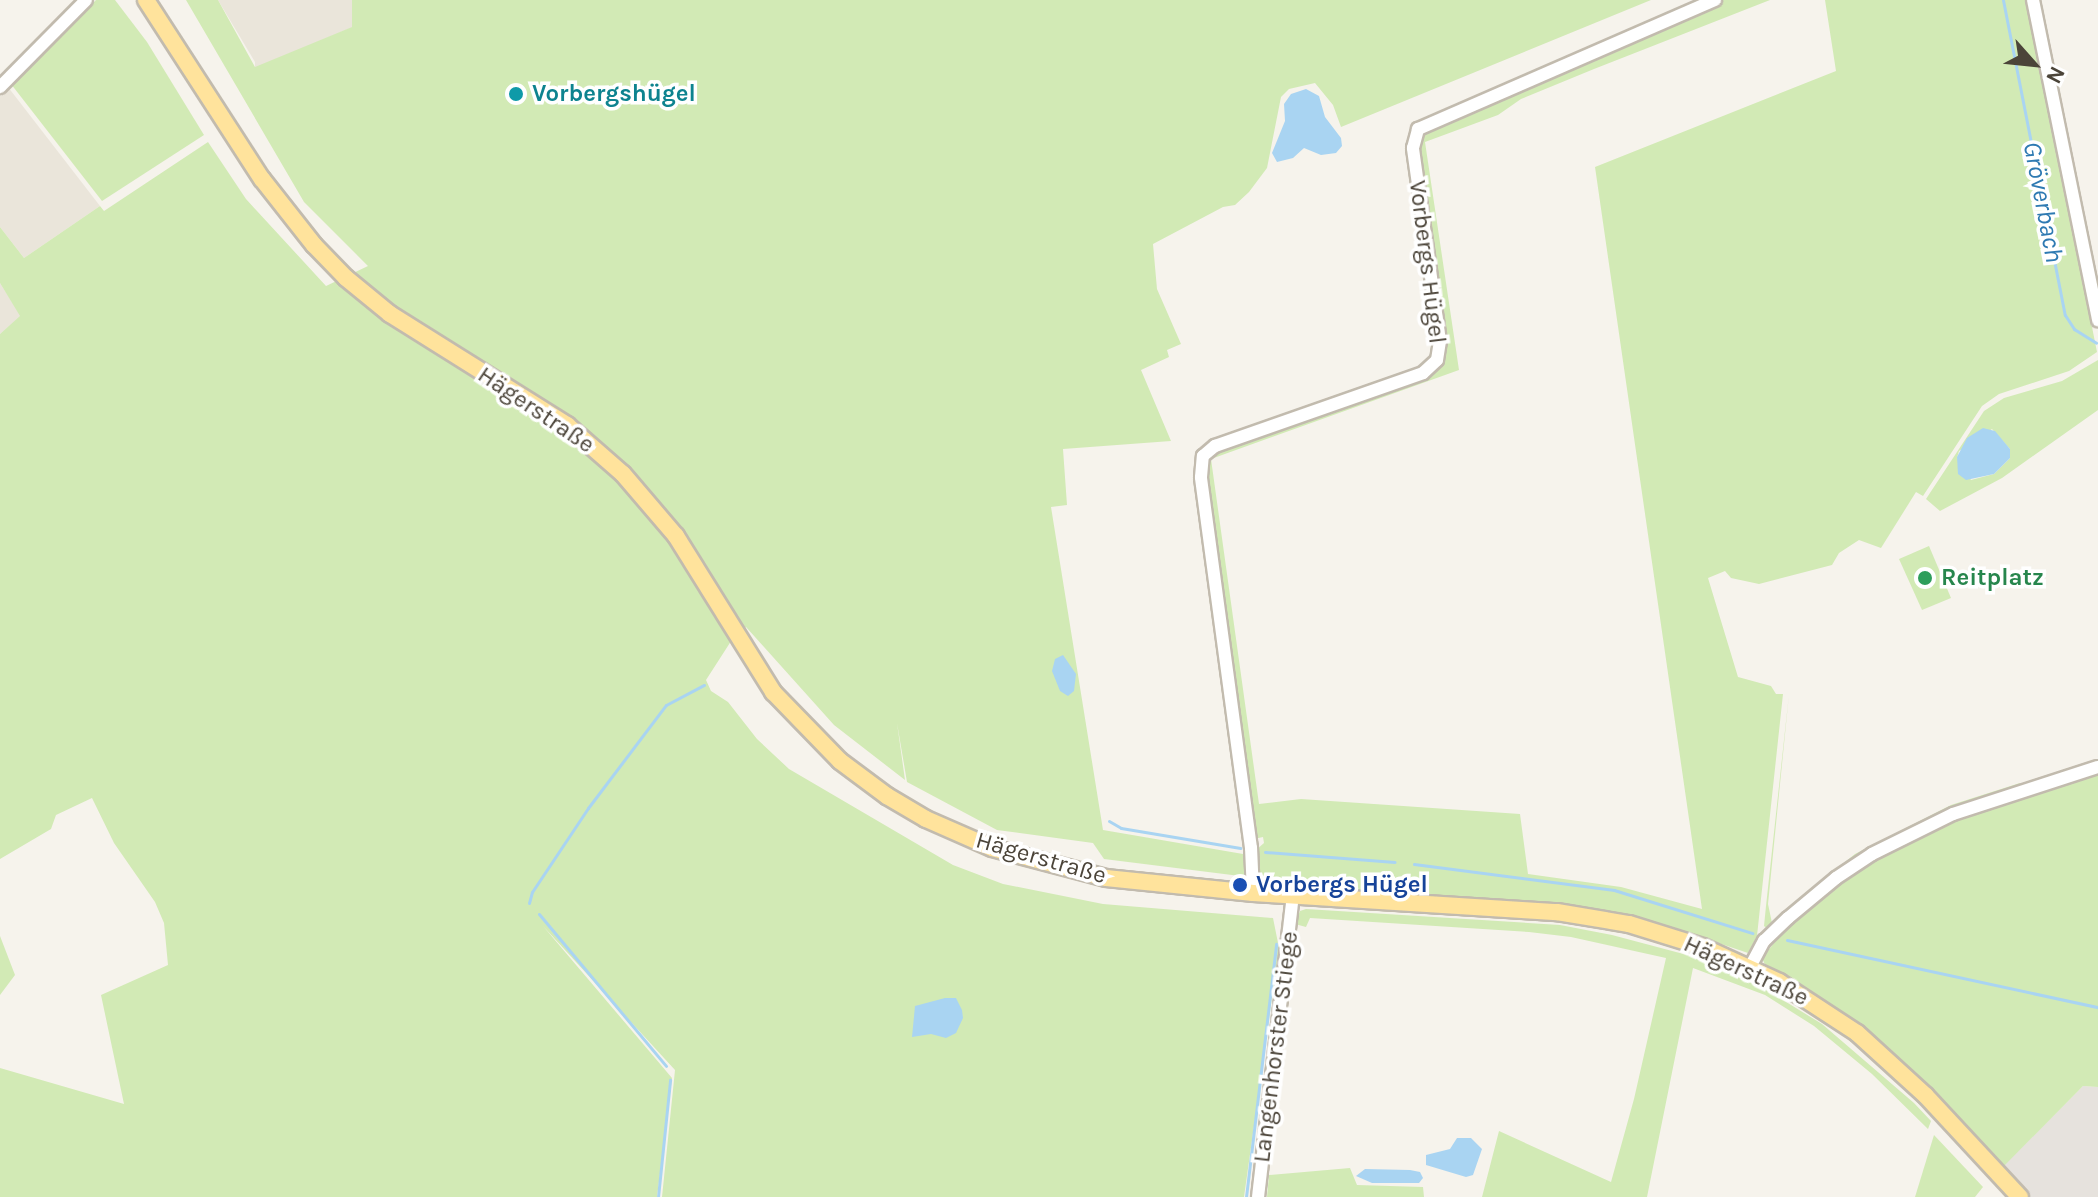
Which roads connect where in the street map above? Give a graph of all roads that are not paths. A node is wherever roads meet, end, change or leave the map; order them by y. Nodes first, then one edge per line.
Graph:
1 (86, 0) edge
2 (146, 0) edge
3 (1715, 0) edge
4 (2033, 0) edge
5 (0, 87) edge
6 (2098, 320) edge
7 (2098, 767) edge
8 (1253, 893) junction
9 (1293, 896) junction
10 (1750, 967) junction
11 (1258, 1197) edge
12 (2020, 1197) edge

1 - 5 street
2 - 8 main road, Hägerstraße
3 - 8 street, Vorbergs Hügel
4 - 6 street
7 - 10 street
8 - 9 main road, Hägerstraße
9 - 10 main road, Hägerstraße
9 - 11 street, Langenhorster Stiege
10 - 12 main road, Hägerstraße

